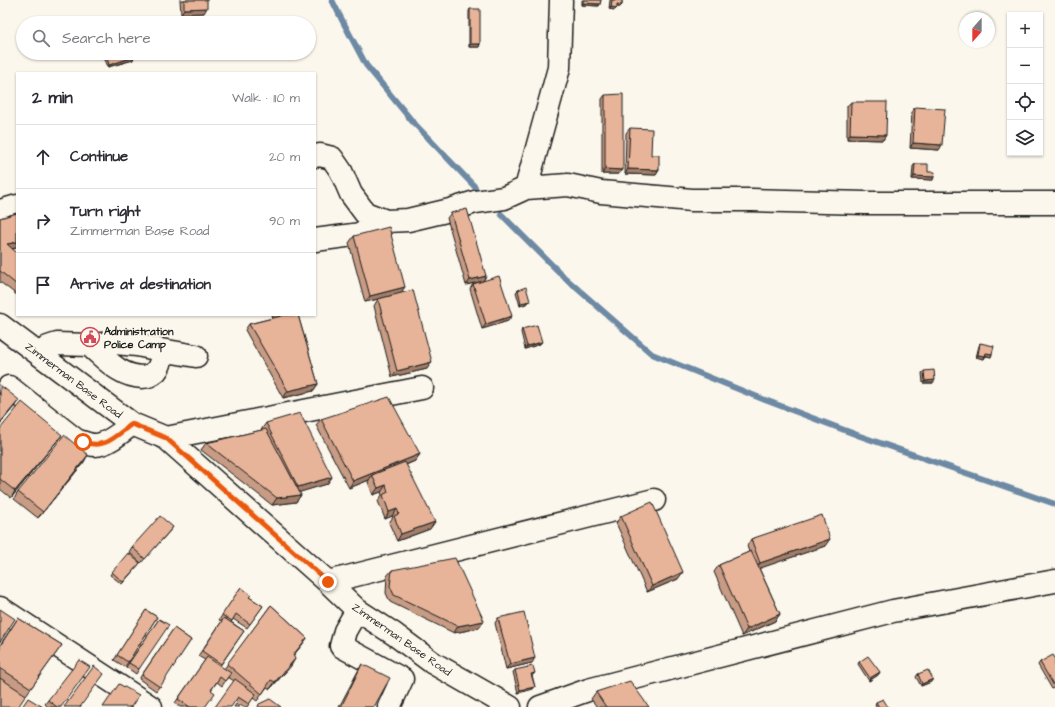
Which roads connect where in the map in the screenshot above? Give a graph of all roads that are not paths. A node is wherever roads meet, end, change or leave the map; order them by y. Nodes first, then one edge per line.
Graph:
1 (560, 0) edge
2 (316, 156) edge
3 (526, 188) junction
4 (1055, 203) edge
5 (16, 206) edge
6 (0, 211) edge
7 (386, 221) junction
8 (316, 240) edge
9 (0, 325) edge
10 (89, 344) junction
11 (161, 350) junction
12 (40, 355) junction
13 (196, 356) dead end
14 (9, 387) dead end
15 (422, 388) dead end
16 (132, 424) junction
17 (166, 438) junction
18 (654, 500) dead end
19 (1055, 581) edge
20 (328, 582) junction
21 (0, 608) edge
22 (357, 610) junction
23 (151, 707) edge
24 (389, 707) edge
25 (510, 707) edge
26 (540, 707) edge

1 - 3 street
2 - 7 street
3 - 4 street
3 - 7 street
5 - 6 street
7 - 8 street
9 - 12 street, Zimmerman Base Road
10 - 11 street
10 - 11 street
10 - 12 street
11 - 13 street
12 - 16 street, Zimmerman Base Road
14 - 16 street
15 - 17 street
16 - 17 street, Zimmerman Base Road
17 - 20 street, Zimmerman Base Road
18 - 20 street
19 - 26 street
20 - 22 street, Zimmerman Base Road
21 - 23 street
22 - 24 street
22 - 25 street, Zimmerman Base Road

